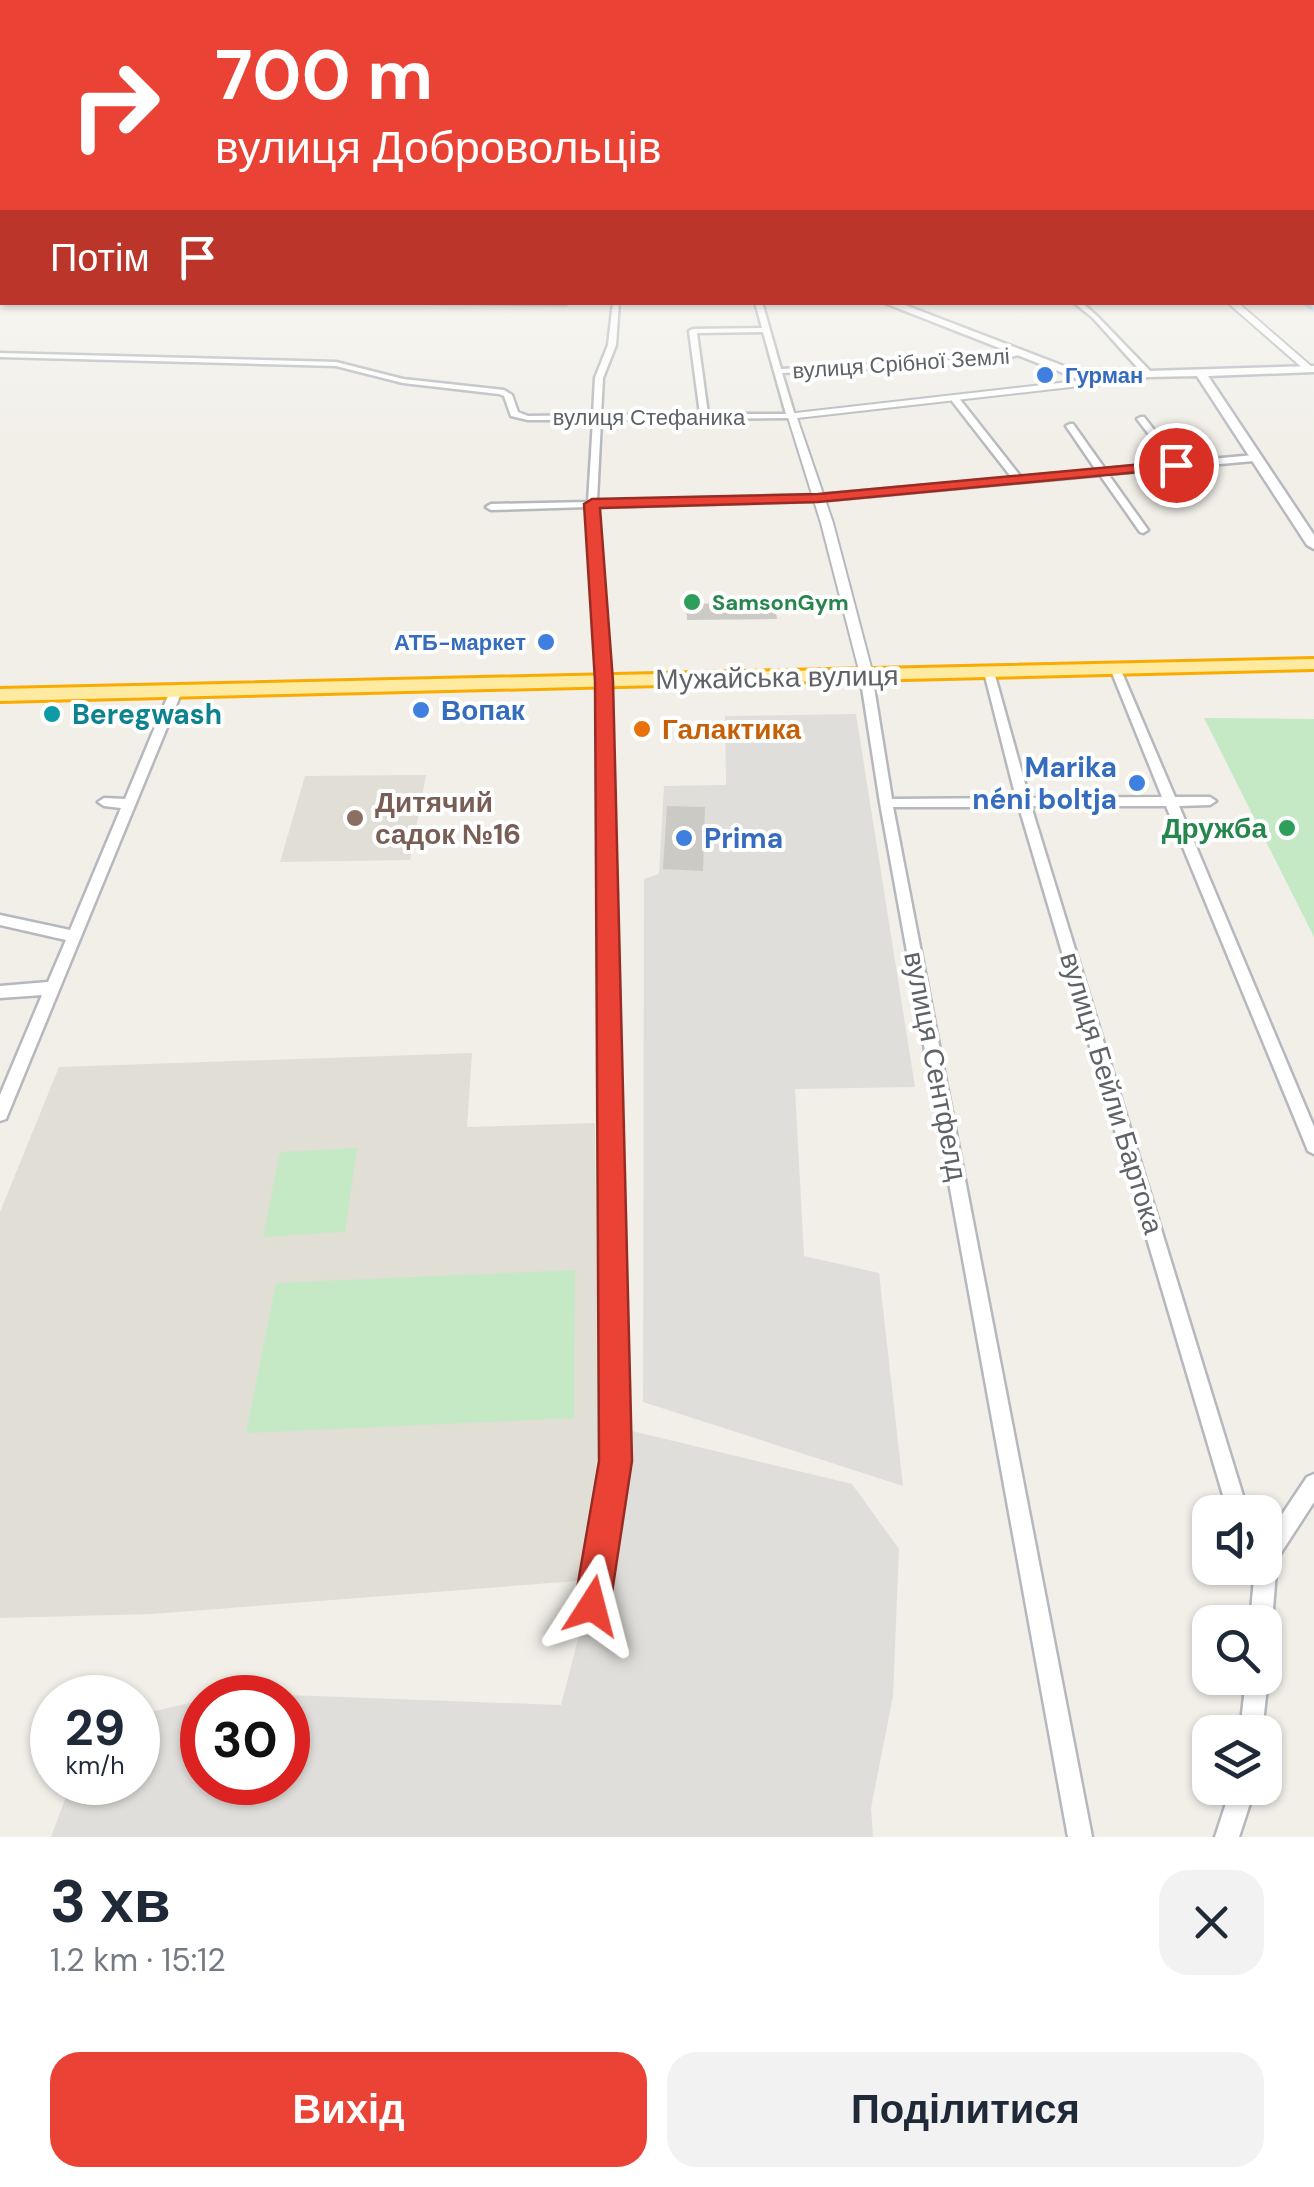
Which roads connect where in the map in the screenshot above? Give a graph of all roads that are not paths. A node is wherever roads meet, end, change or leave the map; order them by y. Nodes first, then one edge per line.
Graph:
1 (616, 305) edge
2 (759, 305) edge
3 (895, 305) edge
4 (1080, 305) edge
5 (1235, 305) edge
6 (767, 330) junction
7 (1022, 353) junction
8 (0, 355) edge
9 (1312, 369) edge
10 (781, 372) junction
11 (1148, 374) junction
12 (1202, 375) junction
13 (1094, 382) junction
14 (955, 399) junction
15 (791, 416) junction
16 (704, 417) junction
17 (598, 418) junction
18 (1141, 419) dead end
19 (1070, 426) dead end
20 (1254, 458) junction
21 (1176, 465) junction
22 (1102, 472) junction
23 (1020, 480) junction
24 (818, 498) junction
25 (592, 504) junction
26 (491, 507) dead end
27 (1143, 530) dead end
28 (1314, 545) edge
29 (1314, 664) edge
30 (1115, 668) junction
31 (989, 672) junction
32 (866, 674) junction
33 (604, 681) junction
34 (176, 691) junction
35 (0, 695) edge
36 (1023, 800) junction
37 (1168, 800) junction
38 (1210, 801) dead end
39 (104, 802) dead end
40 (886, 803) junction
41 (129, 804) junction
42 (0, 920) edge
43 (74, 936) junction
44 (52, 988) junction
45 (0, 992) edge
46 (0, 1114) edge
47 (1314, 1146) edge
48 (1314, 1484) edge
49 (1233, 1495) edge
50 (1260, 1585) edge
51 (1263, 1593) junction
52 (1262, 1605) edge
53 (592, 1606) dead end
54 (1237, 1805) edge
55 (1080, 1837) edge
56 (1226, 1837) edge

1 - 17 street
2 - 6 street, вулиця Сентфелд
3 - 7 main road
4 - 11 street
5 - 9 street
6 - 10 street, вулиця Сентфелд
6 - 16 street
7 - 10 street, вулиця Срібної Землі
7 - 13 main road
8 - 17 street, вулиця Стефаника
9 - 12 main road, вулиця Стефаника
10 - 15 street, вулиця Сентфелд
11 - 12 main road, вулиця Стефаника
11 - 13 main road, вулиця Стефаника
12 - 20 main road
13 - 14 street, вулиця Стефаника
14 - 15 street, вулиця Стефаника
14 - 23 street
15 - 16 street, вулиця Стефаника
15 - 24 street, вулиця Сентфелд
16 - 17 street, вулиця Стефаника
17 - 25 street
18 - 21 street
19 - 22 street
20 - 21 street
20 - 28 main road
21 - 22 street
22 - 23 street
22 - 27 street
23 - 24 street
24 - 25 street
24 - 32 street, вулиця Сентфелд
25 - 26 street
25 - 33 street
29 - 30 highway, Мужайська вулиця
30 - 31 highway, Мужайська вулиця
30 - 37 street
31 - 32 highway, Мужайська вулиця
31 - 36 street, вулиця Бейли Бартока
32 - 33 highway, Мужайська вулиця
32 - 40 street, вулиця Сентфелд
33 - 34 highway, Мужайська вулиця
33 - 53 street
34 - 35 highway, Мужайська вулиця
34 - 41 street
36 - 37 street
36 - 40 street
36 - 49 street, вулиця Бейли Бартока
37 - 38 street
37 - 47 street
39 - 41 street
40 - 55 street, вулиця Сентфелд
41 - 43 street
42 - 43 street
43 - 44 street
44 - 45 street
44 - 46 street
48 - 51 street
50 - 51 street
51 - 52 street
54 - 56 street

